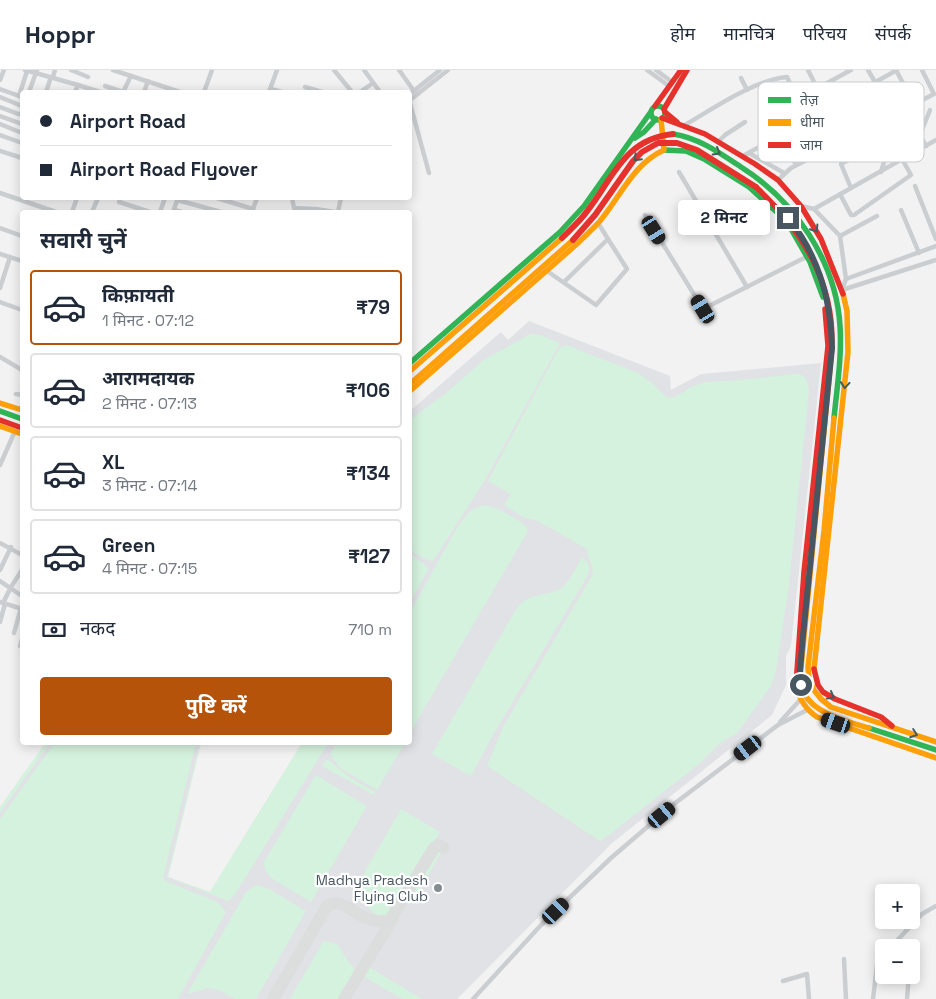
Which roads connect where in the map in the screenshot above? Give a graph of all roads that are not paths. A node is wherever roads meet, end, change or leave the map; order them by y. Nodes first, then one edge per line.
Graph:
1 (4, 70) edge
2 (26, 70) edge
3 (55, 70) edge
4 (71, 70) edge
5 (113, 70) edge
6 (212, 70) edge
7 (277, 70) edge
8 (334, 70) edge
9 (364, 70) edge
10 (399, 70) edge
11 (448, 70) edge
12 (646, 70) edge
13 (656, 70) edge
14 (687, 70) edge
15 (808, 70) edge
16 (868, 70) edge
17 (897, 70) edge
18 (922, 70) edge
19 (437, 71) edge
20 (848, 71) edge
21 (36, 72) edge
22 (680, 72) edge
23 (88, 76) dead end
24 (131, 76) junction
25 (52, 77) junction
26 (741, 78) dead end
27 (0, 80) edge
28 (148, 81) junction
29 (764, 82) edge
30 (789, 82) edge
31 (815, 82) edge
32 (825, 82) edge
33 (874, 82) joint
34 (903, 82) edge
35 (373, 83) junction
36 (78, 84) junction
37 (671, 84) junction
38 (758, 85) edge
39 (105, 86) dead end
40 (305, 87) dead end
41 (0, 89) edge
42 (22, 90) edge
43 (30, 90) edge
44 (47, 90) edge
45 (76, 90) edge
46 (94, 90) edge
47 (117, 90) edge
48 (124, 90) edge
49 (145, 90) edge
50 (174, 90) edge
51 (205, 90) edge
52 (270, 90) edge
53 (315, 90) edge
54 (350, 90) edge
55 (363, 90) edge
56 (378, 90) edge
57 (411, 90) edge
58 (747, 90) junction
59 (412, 92) edge
60 (935, 93) edge
61 (0, 97) edge
62 (20, 97) edge
63 (412, 100) edge
64 (20, 105) edge
65 (654, 106) junction
66 (0, 107) edge
67 (412, 109) edge
68 (930, 110) dead end
69 (650, 113) junction
70 (20, 115) edge
71 (0, 116) edge
72 (661, 116) junction
73 (745, 122) dead end
74 (20, 123) edge
75 (0, 124) edge
76 (924, 125) edge
77 (683, 126) junction
78 (20, 132) edge
79 (0, 135) edge
80 (936, 140) edge
81 (20, 142) edge
82 (630, 142) junction
83 (718, 142) junction
84 (924, 142) edge
85 (926, 146) joint
86 (758, 148) edge
87 (0, 151) edge
88 (662, 151) junction
89 (749, 153) junction
90 (743, 156) junction
91 (20, 157) edge
92 (758, 158) edge
93 (764, 162) edge
94 (794, 162) edge
95 (802, 162) edge
96 (845, 162) edge
97 (884, 162) edge
98 (897, 162) edge
99 (904, 162) edge
100 (796, 165) junction
101 (680, 172) dead end
102 (881, 172) junction
103 (429, 173) dead end
104 (784, 174) junction
105 (778, 180) junction
106 (916, 186) dead end
107 (850, 188) junction
108 (0, 193) edge
109 (840, 194) junction
110 (20, 198) edge
111 (29, 200) edge
112 (120, 200) edge
113 (180, 200) edge
114 (223, 200) edge
115 (292, 200) edge
116 (801, 206) junction
117 (814, 209) junction
118 (52, 210) edge
119 (144, 210) edge
120 (214, 210) edge
121 (253, 210) edge
122 (301, 210) edge
123 (310, 210) edge
124 (323, 210) edge
125 (901, 210) dead end
126 (645, 215) dead end
127 (877, 216) dead end
128 (598, 223) junction
129 (0, 228) edge
130 (20, 235) edge
131 (840, 236) junction
132 (608, 239) junction
133 (936, 239) edge
134 (936, 246) edge
135 (545, 250) junction
136 (0, 254) edge
137 (919, 254) junction
138 (808, 256) junction
139 (10, 257) junction
140 (20, 260) edge
141 (936, 260) edge
142 (547, 268) junction
143 (846, 279) junction
144 (820, 281) junction
145 (564, 282) junction
146 (747, 287) junction
147 (0, 288) edge
148 (842, 290) junction
149 (0, 302) edge
150 (20, 309) edge
151 (0, 357) edge
152 (412, 361) edge
153 (20, 369) edge
154 (412, 369) edge
155 (412, 382) edge
156 (412, 389) edge
157 (16, 394) dead end
158 (20, 395) edge
159 (0, 403) edge
160 (20, 409) edge
161 (0, 411) edge
162 (20, 418) edge
163 (0, 420) edge
164 (0, 426) edge
165 (20, 427) edge
166 (15, 431) junction
167 (20, 433) edge
168 (0, 465) edge
169 (0, 543) edge
170 (11, 547) junction
171 (20, 554) edge
172 (0, 570) edge
173 (20, 573) edge
174 (0, 581) edge
175 (11, 587) junction
176 (20, 594) edge
177 (3, 603) edge
178 (20, 607) edge
179 (20, 614) edge
180 (0, 622) edge
181 (14, 633) dead end
182 (800, 700) junction
183 (807, 710) junction
184 (778, 725) junction
185 (892, 726) junction
186 (936, 742) edge
187 (936, 750) edge
188 (936, 758) edge
189 (936, 906) edge
190 (898, 939) edge
191 (844, 959) dead end
192 (783, 981) dead end
193 (875, 982) edge
194 (908, 984) edge
195 (472, 999) edge
196 (809, 999) edge
197 (846, 999) edge
198 (873, 999) edge
199 (906, 999) edge

1 - 27 street
2 - 21 street
2 - 42 street
3 - 25 street
4 - 23 street
5 - 24 street
6 - 51 street
7 - 52 street
8 - 54 street
9 - 35 street
10 - 57 street
11 - 63 street
12 - 37 street
13 - 37 street
14 - 22 main road
15 - 31 street
16 - 33 street
17 - 33 street
17 - 34 street
18 - 60 street
19 - 59 street
20 - 32 street
21 - 25 street
21 - 43 street
22 - 37 main road
22 - 72 main road
24 - 28 street
24 - 48 street
25 - 36 street
25 - 44 street
26 - 58 street
28 - 49 street
28 - 50 street
29 - 30 street
35 - 55 street
35 - 56 street
36 - 45 street
36 - 46 street
37 - 65 main road
38 - 58 street
39 - 47 street
40 - 53 street
41 - 62 street
58 - 77 street
61 - 64 street
65 - 69 main road
65 - 72 main road
66 - 70 street
67 - 103 street
68 - 76 street
69 - 72 main road
69 - 82 main road
71 - 74 street
72 - 77 main road
72 - 82 main road
72 - 88 main road
73 - 83 street
75 - 78 street
77 - 83 main road
79 - 81 street
80 - 85 street
82 - 135 main road
83 - 90 main road
84 - 85 street
86 - 89 street
87 - 91 street
88 - 128 main road
88 - 138 main road
89 - 90 street
89 - 92 street
90 - 105 main road
93 - 104 street
94 - 100 street
95 - 100 street
96 - 107 street
97 - 102 street
98 - 102 street
99 - 109 street
100 - 104 street
101 - 146 street
102 - 107 street
104 - 105 street
105 - 116 main road
106 - 133 street
107 - 109 street
108 - 110 street
109 - 117 street
111 - 118 street
112 - 119 street
113 - 120 street
114 - 121 street
115 - 122 street
116 - 117 street
116 -> 148 main road
117 - 131 street
123 - 124 street
125 - 137 street
126 - 146 street
127 - 131 street
128 - 132 street
128 - 142 main road
129 - 130 street
131 - 143 street
132 - 145 street
132 - 145 street
134 - 137 street
135 - 152 main road
135 - 154 main road
135 -> 185 main road, bridge
136 - 139 street
137 - 143 street
138 - 144 main road
138 - 146 street
139 - 140 street
139 - 147 street
141 - 148 street
144 -> 142 main road, bridge
142 - 145 street
142 - 155 main road
142 - 156 main road
143 - 148 street
144 - 182 main road
144 - 187 main road
148 -> 185 main road
149 - 150 street
151 - 153 street
157 - 158 street
159 - 160 main road
161 - 162 main road
163 - 165 main road
164 - 166 main road
166 - 167 main road
166 - 168 street
169 - 170 street
170 - 171 street
170 - 172 street
173 - 175 street
174 - 175 street
175 - 176 street
175 - 177 street
177 - 178 street
177 - 180 street
179 - 181 street
182 - 183 main road
182 - 184 street
183 - 184 street
183 - 188 main road
184 - 195 street
185 -> 186 main road
189 - 190 street
191 - 197 street
192 - 196 street
193 - 198 street
194 - 199 street

